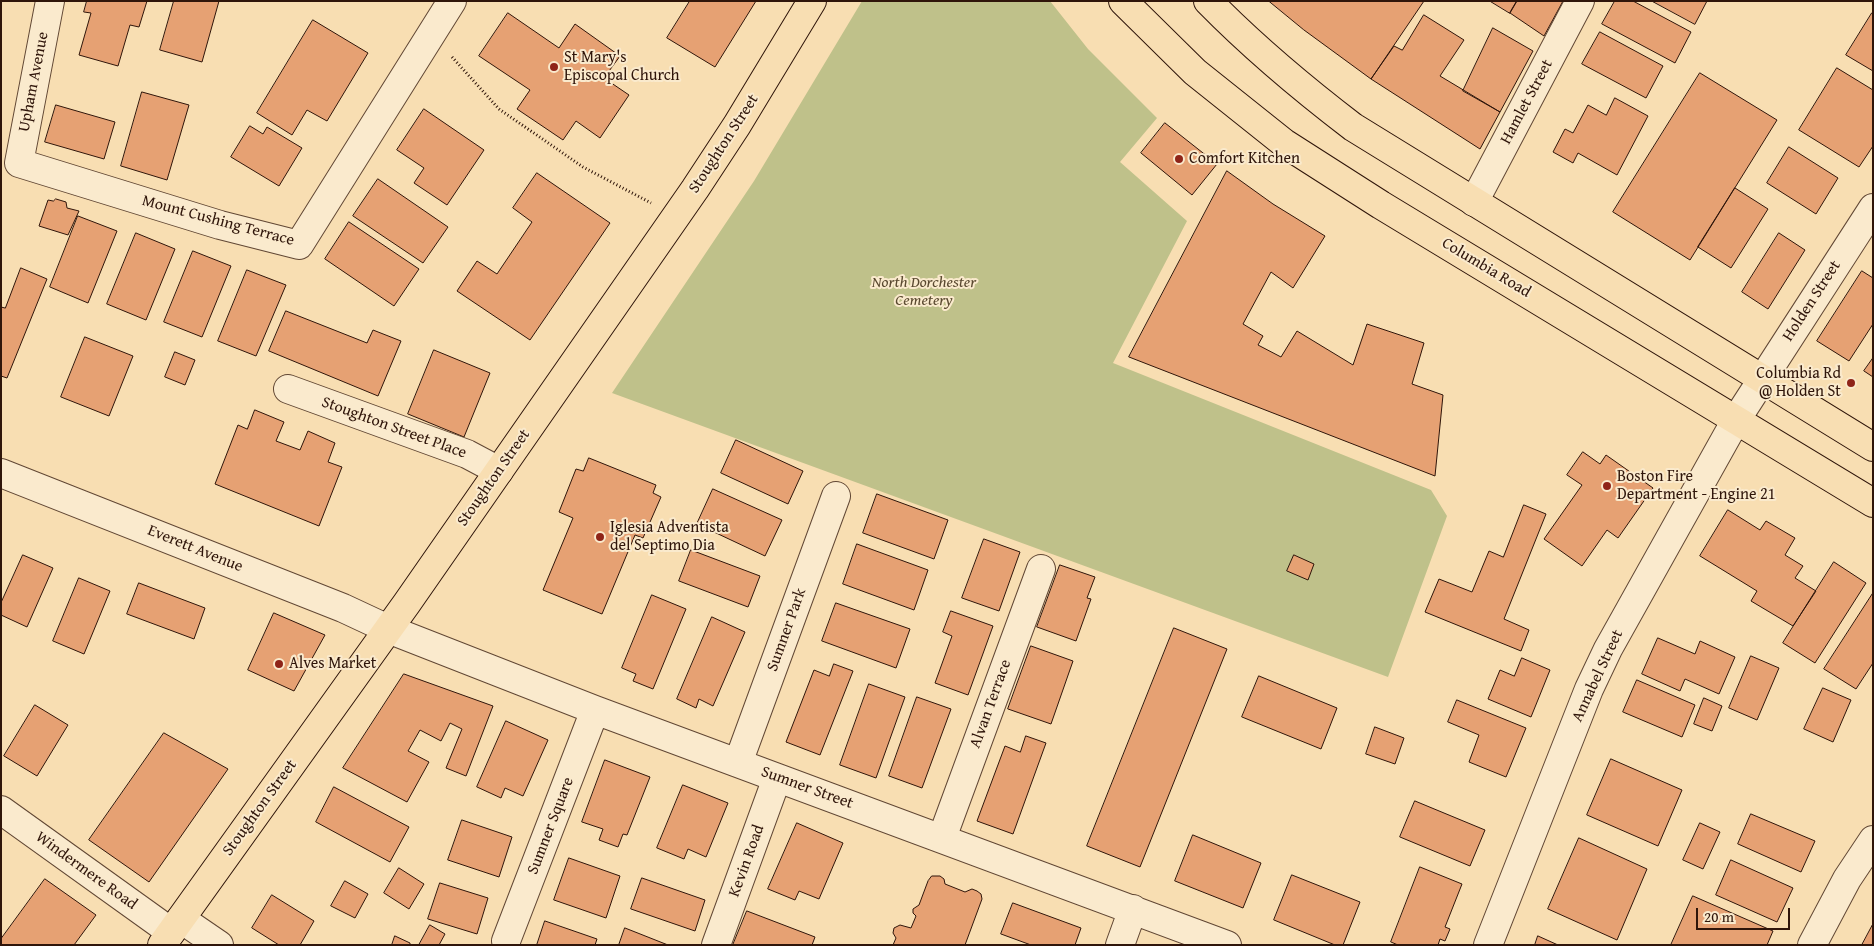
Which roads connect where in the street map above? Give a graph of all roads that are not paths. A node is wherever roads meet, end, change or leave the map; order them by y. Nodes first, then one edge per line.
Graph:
1 (50, 1) edge
2 (812, 1) edge
3 (1123, 1) edge
4 (1208, 1) edge
5 (1580, 1) edge
6 (439, 12) edge
7 (18, 163) joint
8 (1474, 202) junction
9 (1873, 208) edge
10 (1762, 378) junction
11 (288, 389) dead end
12 (1736, 420) junction
13 (1873, 447) edge
14 (499, 471) junction
15 (1, 473) edge
16 (836, 496) dead end
17 (1873, 503) edge
18 (1041, 569) dead end
19 (388, 629) junction
20 (595, 710) junction
21 (738, 763) junction
22 (777, 778) junction
23 (1, 810) edge
24 (942, 838) junction
25 (1873, 840) edge
26 (1133, 909) junction
27 (172, 932) edge
28 (506, 942) dead end
29 (218, 945) edge
30 (716, 945) edge
31 (1120, 945) edge
32 (1227, 945) edge
33 (1488, 945) edge
34 (1812, 945) edge

1 - 7 street, Upham Avenue
2 - 14 main road, Stoughton Street
3 - 12 main road, Columbia Road
4 - 8 main road
5 - 8 street, Hamlet Street
6 - 7 street, Mount Cushing Terrace
8 - 10 main road
9 - 10 street, Holden Street
10 - 12 street, Holden Street
10 - 13 main road
11 - 14 street, Stoughton Street Place
12 - 17 main road, Columbia Road
12 - 33 street, Annabel Street
14 - 19 main road, Stoughton Street
15 - 19 street, Everett Avenue
16 - 21 street, Sumner Park
18 - 24 street, Alvan Terrace
19 - 20 street, Sumner Street
19 - 27 main road, Stoughton Street
20 - 21 street, Sumner Street
20 - 28 street, Sumner Square
21 - 22 street, Sumner Street
22 - 24 street, Sumner Street
22 - 30 street, Kevin Road
23 - 27 street, Windermere Road
24 - 26 street, Sumner Street
25 - 34 street
26 - 31 street
26 - 32 street, Sumner Street
27 - 29 street, Windermere Road

